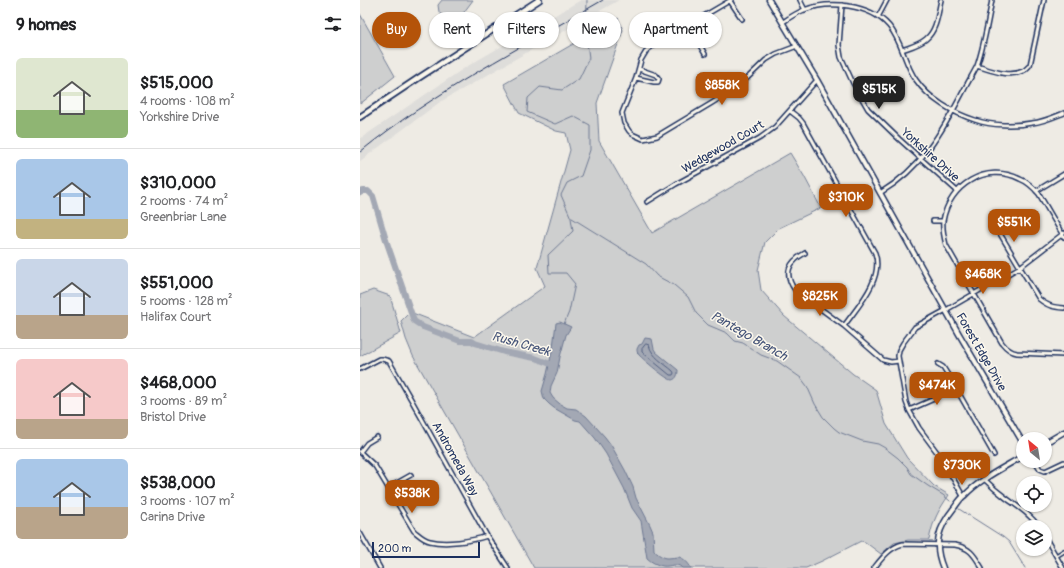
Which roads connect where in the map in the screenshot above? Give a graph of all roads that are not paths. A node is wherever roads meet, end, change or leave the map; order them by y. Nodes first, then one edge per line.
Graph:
1 (539, 0) edge
2 (731, 0) edge
3 (768, 0) edge
4 (800, 0) edge
5 (887, 0) edge
6 (941, 0) edge
7 (992, 0) edge
8 (1044, 0) edge
9 (842, 6) junction
10 (805, 10) junction
11 (710, 12) edge
12 (878, 17) junction
13 (742, 20) dead end
14 (782, 22) junction
15 (797, 46) junction
16 (650, 48) edge
17 (701, 48) edge
18 (902, 50) junction
19 (705, 54) dead end
20 (977, 66) junction
21 (639, 69) junction
22 (636, 78) junction
23 (817, 80) junction
24 (790, 111) junction
25 (954, 111) junction
26 (1064, 113) edge
27 (360, 117) edge
28 (921, 159) junction
29 (1064, 174) edge
30 (1036, 190) junction
31 (957, 191) junction
32 (880, 193) junction
33 (647, 202) dead end
34 (933, 221) dead end
35 (943, 221) junction
36 (996, 227) dead end
37 (1064, 235) edge
38 (805, 253) dead end
39 (1020, 267) junction
40 (974, 294) junction
41 (1064, 308) edge
42 (946, 310) junction
43 (844, 326) junction
44 (1064, 355) edge
45 (898, 361) junction
46 (938, 364) dead end
47 (360, 369) edge
48 (954, 385) junction
49 (909, 410) junction
50 (1017, 432) edge
51 (1064, 432) edge
52 (377, 437) dead end
53 (1052, 439) edge
54 (360, 452) edge
55 (994, 455) dead end
56 (1016, 460) edge
57 (1064, 462) edge
58 (1039, 468) edge
59 (1051, 468) edge
60 (1052, 468) edge
61 (410, 476) dead end
62 (984, 479) junction
63 (388, 488) junction
64 (963, 496) junction
65 (1034, 520) edge
66 (360, 533) edge
67 (487, 536) junction
68 (938, 545) junction
69 (1052, 549) edge
70 (1064, 551) edge
71 (1056, 556) junction
72 (380, 568) edge
73 (508, 568) edge
74 (874, 568) edge
75 (943, 568) edge
76 (982, 568) edge
77 (1063, 568) edge

1 - 27 main road
2 - 11 street
2 - 13 street
3 - 14 street, Forest Edge Drive
4 - 10 street
5 - 12 street
6 - 18 street
7 - 20 street
8 - 20 street
9 - 10 street
9 - 12 street
9 - 28 street, Yorkshire Drive
10 - 14 street
12 - 18 street
14 - 15 street, Forest Edge Drive
15 - 22 street
15 - 23 street, Forest Edge Drive
16 - 21 street
17 - 19 street
18 - 25 street
20 - 25 street
21 - 22 street
21 - 22 street
23 - 24 street, Wedgewood Court
23 - 32 street, Forest Edge Drive
24 - 33 street, Wedgewood Court
24 - 43 street
25 - 26 street
25 - 28 street
28 - 31 street, Yorkshire Drive
28 - 32 street
29 - 30 street
30 - 31 street
30 - 37 street
31 - 35 street
32 - 42 street, Forest Edge Drive
34 - 35 street
35 - 40 street
36 - 39 street
37 - 39 street
38 - 43 street
39 - 40 street
39 - 41 street
40 - 42 street
40 - 44 street
42 - 45 street
42 - 50 street, Forest Edge Drive
43 - 45 street
45 - 49 street
46 - 48 street
47 - 67 street, Andromeda Way
48 - 49 street
48 - 55 street
49 - 64 street
51 - 53 street
52 - 54 street
54 - 63 street
56 - 62 street
57 - 60 street
58 - 59 street
61 - 63 street
62 - 64 street
62 - 65 street
63 - 67 street
64 - 68 street
66 - 72 street
67 - 73 street, Andromeda Way
68 - 74 street
68 - 75 street
68 - 76 street
69 - 71 street
70 - 71 street
71 - 77 street

